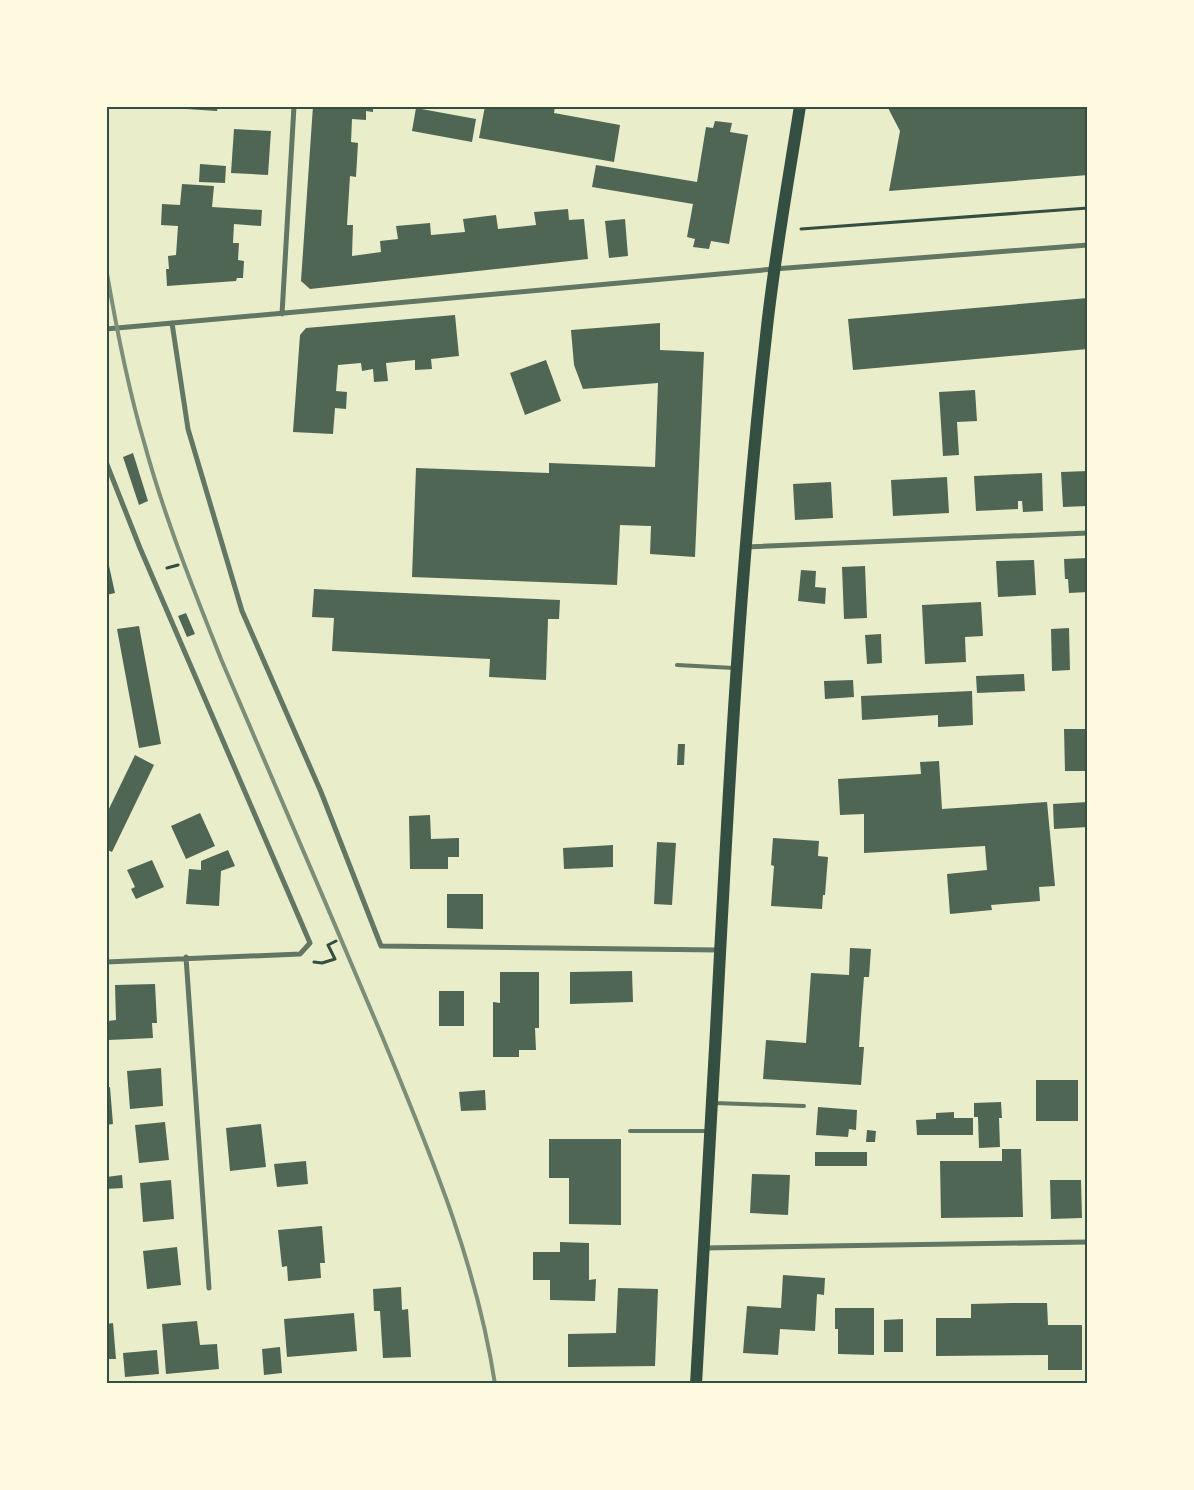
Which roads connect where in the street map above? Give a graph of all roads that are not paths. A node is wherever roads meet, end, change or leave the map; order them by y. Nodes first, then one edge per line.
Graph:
1 (294, 106) edge
2 (800, 106) edge
3 (1088, 245) edge
4 (774, 269) junction
5 (282, 314) junction
6 (172, 323) junction
7 (106, 329) edge
8 (106, 462) edge
9 (1088, 533) edge
10 (745, 547) junction
11 (677, 665) dead end
12 (736, 668) junction
13 (719, 950) junction
14 (186, 957) junction
15 (106, 962) edge
16 (711, 1103) junction
17 (804, 1106) dead end
18 (630, 1131) dead end
19 (710, 1131) junction
20 (1088, 1242) edge
21 (704, 1248) junction
22 (209, 1288) dead end
23 (696, 1384) edge

1 - 5 street
2 - 4 main road
3 - 4 street
4 - 5 street
4 - 10 main road
5 - 6 street
6 - 7 street
6 - 13 street
8 - 14 street
9 - 10 street
10 - 12 main road
11 - 12 lane
12 - 13 main road
13 - 16 main road
14 - 15 street
14 - 22 street
16 - 17 lane
16 - 19 main road
18 - 19 lane
19 - 21 main road
20 - 21 street
21 - 23 main road

